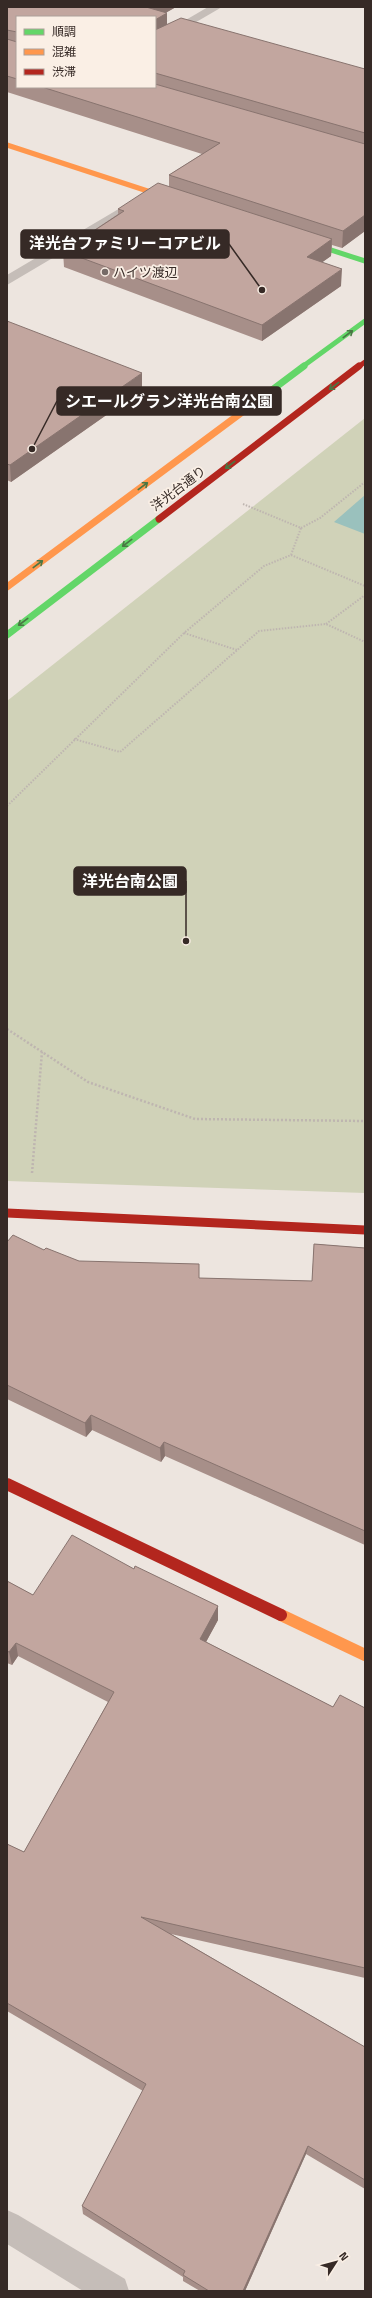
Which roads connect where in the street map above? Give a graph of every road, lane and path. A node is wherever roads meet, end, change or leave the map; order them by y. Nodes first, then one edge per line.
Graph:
1 (197, 7) edge
2 (213, 9) edge
3 (188, 23) junction
4 (203, 27) edge
5 (156, 42) edge
6 (7, 144) edge
7 (152, 193) junction
8 (183, 203) edge
9 (297, 239) edge
10 (365, 261) edge
11 (7, 282) edge
12 (365, 321) edge
13 (365, 362) edge
14 (365, 482) edge
15 (238, 502) dead end
16 (301, 528) junction
17 (292, 555) junction
18 (365, 586) edge
19 (7, 587) edge
20 (365, 595) edge
21 (326, 624) junction
22 (184, 633) junction
23 (7, 635) edge
24 (365, 642) edge
25 (238, 650) junction
26 (74, 739) junction
27 (7, 806) edge
28 (7, 1030) edge
29 (42, 1052) junction
30 (365, 1121) edge
31 (7, 1213) edge
32 (28, 1214) junction
33 (365, 1230) edge
34 (7, 1484) edge
35 (365, 1655) edge
36 (7, 2226) edge
37 (113, 2291) edge

1 - 2 street
2 - 3 street
3 - 4 street
3 - 5 street
6 - 7 street
7 - 8 street
7 - 11 street
9 - 10 street
19 -> 12 street, 洋光台通り
13 -> 23 street, 洋光台通り
14 - 16 path
15 - 16 path
16 - 17 path
17 - 18 path
17 - 22 path
20 - 21 path
21 - 24 path
21 - 25 path
22 - 25 path
22 - 26 path
25 - 26 path
26 - 27 path
28 - 29 path
29 - 30 path
29 - 32 path
31 - 32 street
32 - 33 street
34 - 35 street
36 - 37 street

